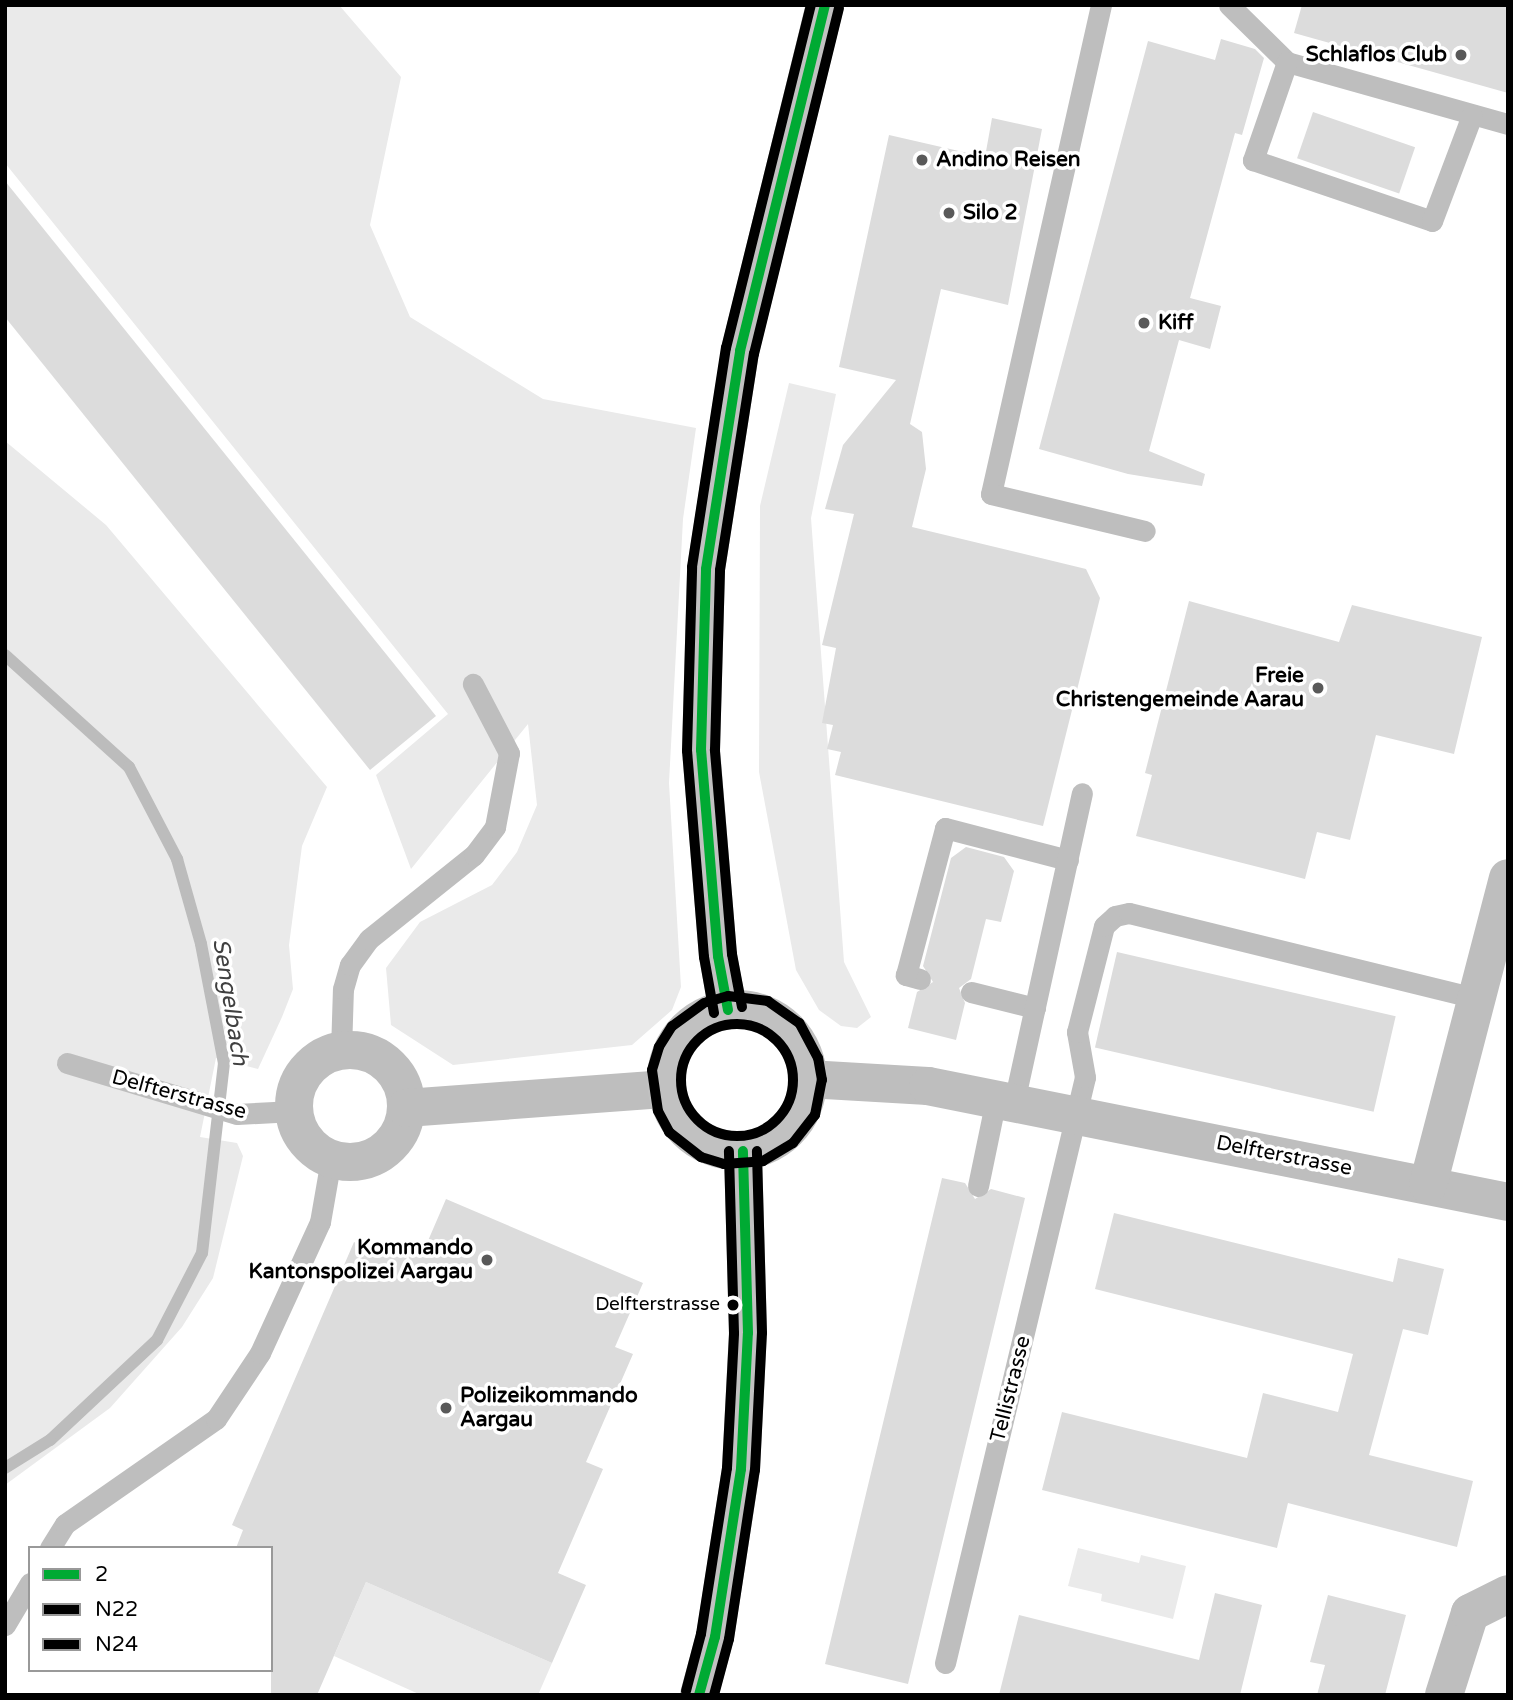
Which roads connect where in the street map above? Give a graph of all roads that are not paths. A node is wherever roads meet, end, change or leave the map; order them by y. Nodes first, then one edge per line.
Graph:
1 (825, 5) edge
2 (1101, 5) edge
3 (1229, 5) edge
4 (1287, 62) junction
5 (1472, 115) junction
6 (1508, 124) edge
7 (1145, 531) dead end
8 (473, 684) dead end
9 (1082, 793) dead end
10 (1068, 860) junction
11 (1508, 878) edge
12 (920, 979) dead end
13 (971, 992) dead end
14 (1476, 998) junction
15 (1035, 1008) junction
16 (728, 1010) junction
17 (341, 1051) junction
18 (67, 1063) dead end
19 (808, 1079) junction
20 (666, 1088) junction
21 (1005, 1100) junction
22 (406, 1108) junction
23 (294, 1111) junction
24 (1076, 1115) junction
25 (743, 1151) junction
26 (331, 1160) junction
27 (1427, 1185) junction
28 (978, 1186) dead end
29 (1508, 1202) edge
30 (51, 1546) edge
31 (28, 1586) edge
32 (1508, 1594) edge
33 (5, 1625) edge
34 (945, 1663) dead end
35 (699, 1695) edge
36 (1444, 1695) edge

1 - 16 main road
2 - 7 lane
3 - 4 lane
4 - 5 lane
4 - 5 lane
5 - 6 lane
8 - 17 lane
9 - 10 lane
10 - 12 lane
10 - 15 lane
11 - 14 street
13 - 15 lane
14 - 24 lane, Tellistrasse
14 - 27 street
15 - 21 lane
16 - 19 main road
16 - 20 main road
17 - 22 street
17 - 23 street
18 - 23 lane, Delfterstrasse
19 - 21 street, Delfterstrasse
19 - 25 main road
20 - 22 street
20 - 25 main road
21 - 24 street, Delfterstrasse
21 - 28 lane
22 - 26 street
23 - 26 street
24 - 27 street, Delfterstrasse
24 - 34 lane, Tellistrasse
25 - 35 main road
26 - 30 lane
27 - 29 street, Delfterstrasse
31 - 33 lane
32 - 36 street

